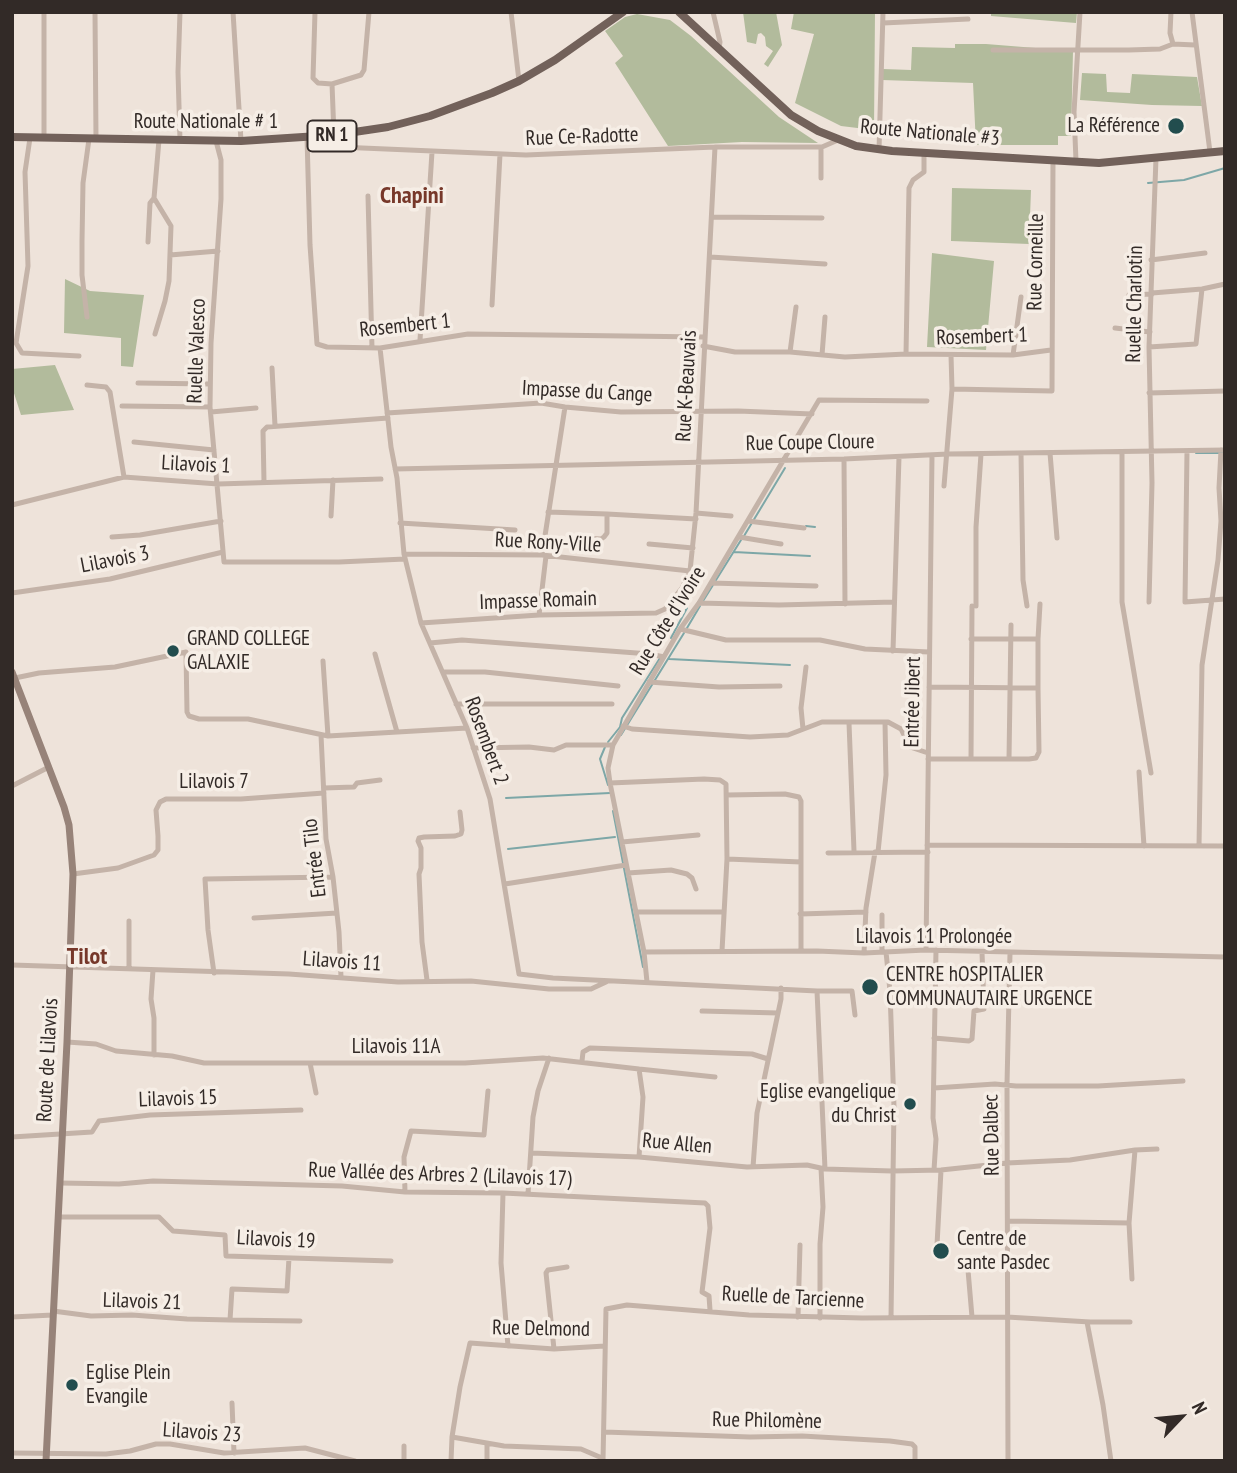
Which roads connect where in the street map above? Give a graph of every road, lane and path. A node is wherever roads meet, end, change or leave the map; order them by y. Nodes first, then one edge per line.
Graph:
1 (44, 12) edge
2 (95, 12) edge
3 (180, 12) edge
4 (233, 12) edge
5 (315, 12) edge
6 (369, 12) edge
7 (510, 12) edge
8 (623, 12) edge
9 (679, 12) edge
10 (713, 12) edge
11 (883, 12) edge
12 (930, 12) edge
13 (1080, 12) edge
14 (1171, 12) edge
15 (1192, 12) edge
16 (968, 19) dead end
17 (930, 21) junction
18 (883, 23) junction
19 (1173, 44) junction
20 (1195, 45) junction
21 (719, 49) junction
22 (993, 50) dead end
23 (1077, 50) junction
24 (519, 80) junction
25 (332, 84) junction
26 (334, 135) junction
27 (12, 137) edge
28 (307, 137) junction
29 (30, 138) junction
30 (44, 138) junction
31 (92, 139) junction
32 (159, 140) junction
33 (180, 141) junction
34 (216, 141) junction
35 (241, 141) junction
36 (838, 141) junction
37 (821, 148) junction
38 (879, 150) junction
39 (715, 151) junction
40 (1225, 151) edge
41 (432, 152) junction
42 (1210, 152) junction
43 (924, 153) junction
44 (500, 154) junction
45 (1156, 158) junction
46 (1053, 160) junction
47 (1076, 161) junction
48 (821, 178) dead end
49 (368, 196) dead end
50 (154, 198) junction
51 (712, 216) junction
52 (822, 218) dead end
53 (148, 243) dead end
54 (218, 251) junction
55 (1205, 253) dead end
56 (170, 255) junction
57 (710, 257) junction
58 (1151, 260) junction
59 (825, 264) dead end
60 (1225, 284) edge
61 (1202, 289) junction
62 (1152, 293) junction
63 (1129, 295) dead end
64 (1021, 296) dead end
65 (492, 304) dead end
66 (796, 307) dead end
67 (87, 317) dead end
68 (825, 317) dead end
69 (1115, 328) dead end
70 (1150, 332) junction
71 (155, 334) dead end
72 (704, 337) junction
73 (420, 340) junction
74 (703, 346) junction
75 (1149, 347) junction
76 (376, 348) junction
77 (1051, 350) junction
78 (790, 352) junction
79 (906, 354) junction
80 (822, 355) junction
81 (951, 355) junction
82 (1013, 355) junction
83 (79, 356) dead end
84 (272, 368) dead end
85 (138, 383) dead end
86 (210, 384) junction
87 (87, 385) dead end
88 (952, 389) junction
89 (1225, 391) edge
90 (1149, 393) junction
91 (927, 401) dead end
92 (122, 406) dead end
93 (565, 407) junction
94 (256, 408) dead end
95 (211, 409) junction
96 (702, 412) junction
97 (812, 414) junction
98 (388, 415) junction
99 (275, 426) junction
100 (134, 442) dead end
101 (214, 450) junction
102 (1223, 450) edge
103 (1151, 451) junction
104 (1187, 451) junction
105 (1021, 453) junction
106 (1050, 453) junction
107 (1122, 453) junction
108 (932, 454) junction
109 (948, 454) junction
110 (981, 454) junction
111 (899, 457) junction
112 (786, 458) junction
113 (844, 459) junction
114 (699, 461) junction
115 (555, 465) junction
116 (395, 469) junction
117 (124, 477) junction
118 (381, 479) dead end
119 (333, 480) junction
120 (264, 482) junction
121 (218, 484) junction
122 (944, 486) dead end
123 (12, 505) edge
124 (548, 512) junction
125 (607, 514) junction
126 (331, 516) dead end
127 (696, 516) junction
128 (731, 516) dead end
129 (221, 521) junction
130 (748, 521) junction
131 (400, 523) junction
132 (804, 528) dead end
133 (515, 530) dead end
134 (113, 537) dead end
135 (739, 537) junction
136 (584, 538) dead end
137 (1056, 538) dead end
138 (649, 544) dead end
139 (781, 544) dead end
140 (693, 548) junction
141 (223, 552) junction
142 (544, 555) junction
143 (404, 556) junction
144 (224, 562) joint
145 (690, 571) junction
146 (711, 583) junction
147 (816, 586) dead end
148 (12, 593) edge
149 (1213, 600) junction
150 (1225, 600) edge
151 (894, 601) junction
152 (1149, 602) dead end
153 (699, 603) junction
154 (845, 604) junction
155 (1040, 604) dead end
156 (1027, 606) dead end
157 (656, 613) joint
158 (539, 615) junction
159 (421, 623) junction
160 (1011, 625) dead end
161 (680, 629) junction
162 (971, 639) junction
163 (1011, 639) junction
164 (1038, 639) junction
165 (430, 643) junction
166 (893, 651) junction
167 (929, 652) junction
168 (375, 654) dead end
169 (664, 657) junction
170 (323, 661) dead end
171 (806, 667) dead end
172 (444, 673) junction
173 (14, 679) edge
174 (649, 682) junction
175 (618, 686) dead end
176 (780, 686) dead end
177 (929, 687) junction
178 (971, 687) junction
179 (1009, 687) junction
180 (1038, 688) junction
181 (456, 704) junction
182 (612, 704) dead end
183 (885, 722) junction
184 (849, 723) junction
185 (623, 726) junction
186 (467, 728) junction
187 (803, 729) junction
188 (397, 732) junction
189 (321, 734) junction
190 (328, 736) junction
191 (611, 745) junction
192 (473, 748) junction
193 (928, 756) junction
194 (971, 759) junction
195 (1009, 759) junction
196 (49, 768) junction
197 (1139, 772) dead end
198 (1151, 773) dead end
199 (380, 780) dead end
200 (610, 783) junction
201 (12, 786) edge
202 (324, 791) junction
203 (727, 795) junction
204 (460, 812) dead end
205 (698, 835) dead end
206 (622, 842) junction
207 (1144, 846) junction
208 (1199, 846) junction
209 (1225, 846) edge
210 (928, 848) junction
211 (855, 852) junction
212 (877, 852) junction
213 (828, 853) dead end
214 (727, 859) junction
215 (801, 862) junction
216 (626, 865) junction
217 (628, 873) junction
218 (73, 874) junction
219 (333, 877) junction
220 (505, 884) junction
221 (696, 889) dead end
222 (636, 912) junction
223 (723, 912) junction
224 (866, 912) junction
225 (337, 913) junction
226 (800, 914) junction
227 (882, 915) dead end
228 (254, 918) dead end
229 (129, 921) dead end
230 (926, 950) junction
231 (936, 950) junction
232 (722, 951) junction
233 (801, 951) junction
234 (644, 952) junction
235 (884, 952) junction
236 (982, 952) junction
237 (864, 953) junction
238 (1010, 953) junction
239 (1225, 957) edge
240 (12, 965) edge
241 (71, 966) junction
242 (129, 969) junction
243 (153, 970) junction
244 (214, 973) junction
245 (520, 974) junction
246 (341, 977) junction
247 (609, 980) junction
248 (427, 981) junction
249 (647, 982) junction
250 (519, 986) junction
251 (781, 988) junction
252 (817, 991) junction
253 (702, 1011) dead end
254 (778, 1013) junction
255 (855, 1015) dead end
256 (934, 1038) junction
257 (67, 1042) junction
258 (154, 1055) junction
259 (549, 1058) junction
260 (768, 1059) junction
261 (582, 1061) junction
262 (310, 1063) junction
263 (639, 1069) junction
264 (715, 1077) dead end
265 (1183, 1081) dead end
266 (1007, 1084) junction
267 (934, 1088) junction
268 (488, 1091) dead end
269 (316, 1093) dead end
270 (301, 1110) dead end
271 (62, 1133) junction
272 (12, 1137) edge
273 (1157, 1149) dead end
274 (1135, 1150) junction
275 (531, 1153) junction
276 (639, 1157) junction
277 (1007, 1163) junction
278 (753, 1167) junction
279 (823, 1168) junction
280 (933, 1170) junction
281 (941, 1170) junction
282 (892, 1171) junction
283 (60, 1183) junction
284 (405, 1192) junction
285 (503, 1193) junction
286 (528, 1194) junction
287 (58, 1217) junction
288 (1009, 1221) junction
289 (1129, 1223) junction
290 (800, 1245) dead end
291 (937, 1245) dead end
292 (289, 1258) junction
293 (391, 1261) dead end
294 (567, 1267) dead end
295 (968, 1270) dead end
296 (1132, 1279) dead end
297 (710, 1310) junction
298 (53, 1313) junction
299 (12, 1317) edge
300 (797, 1317) junction
301 (972, 1317) junction
302 (1007, 1317) junction
303 (820, 1318) junction
304 (891, 1318) junction
305 (230, 1320) junction
306 (300, 1321) dead end
307 (1087, 1322) junction
308 (1130, 1322) dead end
309 (508, 1346) junction
310 (605, 1346) junction
311 (554, 1349) junction
312 (232, 1403) dead end
313 (604, 1432) junction
314 (452, 1437) junction
315 (487, 1443) junction
316 (404, 1446) dead end
317 (211, 1452) junction
318 (12, 1453) edge
319 (122, 1453) junction
320 (234, 1453) junction
321 (46, 1457) edge
322 (602, 1459) edge
323 (122, 1461) edge
324 (211, 1461) edge
325 (355, 1461) edge
326 (404, 1461) edge
327 (452, 1461) edge
328 (487, 1461) edge
329 (915, 1461) edge
330 (1008, 1461) edge
331 (1111, 1461) edge

1 - 30 street
2 - 31 street
3 - 33 street
4 - 35 street
5 - 25 street
6 - 25 street
7 - 24 street
8 - 24 main road, Route Nationale # 1 / RN 1
9 - 21 main road, Route Nationale #3
10 - 21 street
11 - 18 street
12 - 17 street
13 - 23 street
14 - 19 street
15 - 20 street
16 - 17 street
17 - 18 street
18 - 38 street
19 - 20 street
19 - 23 street
20 - 42 street
21 - 36 main road, Route Nationale #3
22 - 23 street
23 - 47 street
24 - 26 main road, Route Nationale # 1 / RN 1
25 - 26 street
26 - 28 main road, Route Nationale # 1 / RN 1
26 - 41 street, Rue Ce-Radotte
27 - 29 main road, Route Nationale # 1 / RN 1
28 - 35 main road, Route Nationale # 1 / RN 1
28 - 76 street, Rosembert 1
29 - 30 main road, Route Nationale # 1 / RN 1
29 - 83 street
30 - 31 main road, Route Nationale # 1 / RN 1
31 - 32 main road, Route Nationale # 1 / RN 1
31 - 67 street
32 - 33 main road, Route Nationale # 1 / RN 1
32 - 50 street
33 - 34 main road, Route Nationale # 1 / RN 1
34 - 35 main road, Route Nationale # 1 / RN 1
34 - 54 street, Ruelle Valesco
36 - 37 street, Rue Ce-Radotte
36 - 38 main road, Route Nationale #3
37 - 39 street, Rue Ce-Radotte
37 - 48 street
38 - 43 main road, Route Nationale #3
39 - 44 street, Rue Ce-Radotte
39 - 51 street, Rue K-Beauvais
40 - 42 main road, Route Nationale #3
41 - 44 street, Rue Ce-Radotte
41 - 73 street
42 - 45 main road, Route Nationale #3
43 - 46 main road, Route Nationale #3
43 - 79 street
44 - 65 street
45 - 47 main road, Route Nationale #3
45 - 58 street, Ruelle Charlotin
46 - 47 main road, Route Nationale #3
46 - 77 street, Rue Corneille
49 - 76 street, Rosembert 2
50 - 53 street
50 - 56 street
51 - 52 street
51 - 57 street, Rue K-Beauvais
54 - 56 street
54 - 86 street, Ruelle Valesco
55 - 58 street
56 - 71 street
57 - 59 street
57 - 72 street, Rue K-Beauvais
58 - 62 street, Ruelle Charlotin
60 - 61 street
61 - 62 street
61 - 75 street
62 - 63 street
62 - 70 street, Ruelle Charlotin
64 - 82 street
66 - 78 street
68 - 80 street
69 - 70 street
70 - 75 street, Ruelle Charlotin
72 - 73 street, Rosembert 1
72 - 74 street, Rue K-Beauvais
73 - 76 street, Rosembert 1
74 - 78 street, Rosembert 1
74 - 96 street, Rue K-Beauvais
75 - 90 street, Ruelle Charlotin
76 - 98 street, Rosembert 2
77 - 82 street, Rosembert 1
77 - 88 street, Rue Corneille
78 - 80 street, Rosembert 1
79 - 80 street, Rosembert 1
79 - 81 street, Rosembert 1
81 - 82 street, Rosembert 1
81 - 88 street
84 - 99 street
85 - 86 street
86 - 95 street, Ruelle Valesco
87 - 117 street
88 - 109 street
89 - 90 street
90 - 103 street, Ruelle Charlotin
91 - 97 street
92 - 95 street
93 - 96 street, Impasse du Cange
93 - 98 street, Impasse du Cange
93 - 115 street
94 - 95 street
95 - 101 street, Ruelle Valesco
96 - 97 street, Impasse du Cange
96 - 114 street, Rue K-Beauvais
97 - 112 street, Rue Côte d'Ivoire
98 - 99 street, Impasse du Cange
98 - 116 street, Rosembert 2
99 - 120 street
100 - 101 street
101 - 121 street, Ruelle Valesco
102 - 104 street, Rue Coupe Cloure
102 - 149 street
103 - 104 street, Rue Coupe Cloure
103 - 107 street, Rue Coupe Cloure
103 - 152 street, Ruelle Charlotin
104 - 149 street
105 - 106 street, Rue Coupe Cloure
105 - 110 street, Rue Coupe Cloure
105 - 156 street
106 - 107 street, Rue Coupe Cloure
106 - 137 street
107 - 198 street
108 - 109 street, Rue Coupe Cloure
108 - 111 street, Rue Coupe Cloure
108 - 167 street, Entrée Jibert
109 - 110 street, Rue Coupe Cloure
109 - 122 street
110 - 162 street
111 - 113 street, Rue Coupe Cloure
111 - 151 street
112 - 113 street, Rue Coupe Cloure
112 - 114 street, Rue Coupe Cloure
112 - 130 street, Rue Côte d'Ivoire
113 - 154 street
114 - 115 street, Rue Coupe Cloure
114 - 127 street, Rue K-Beauvais
115 - 116 street, Rue Coupe Cloure
115 - 124 street
116 - 131 street, Rosembert 2
117 - 121 street, Lilavois 1
117 - 123 street, Lilavois 1
118 - 119 street, Lilavois 1
119 - 120 street, Lilavois 1
119 - 126 street
120 - 121 street, Lilavois 1
121 - 129 street, Ruelle Valesco
124 - 125 street
124 - 142 street
125 - 127 street
125 - 136 street
127 - 128 street
127 - 140 street, Rue K-Beauvais
129 - 134 street
129 - 141 street, Ruelle Valesco
130 - 132 street
130 - 135 street, Rue Côte d'Ivoire
131 - 133 street
131 - 143 street, Rosembert 2
135 - 139 street
135 - 146 street, Rue Côte d'Ivoire
138 - 140 street
140 - 145 street, Rue K-Beauvais
141 - 144 street, Ruelle Valesco
141 - 148 street, Lilavois 3
142 - 143 street, Rue Rony-Ville
142 - 145 street, Rue Rony-Ville
142 - 158 street
143 - 144 street, Rue Rony-Ville
143 - 159 street, Rosembert 2
145 - 157 street, Rue K-Beauvais
146 - 147 street
146 - 153 street, Rue Côte d'Ivoire
149 - 150 street
149 - 208 street
151 - 154 street
151 - 166 street
153 - 154 street
153 - 161 street, Rue Côte d'Ivoire
155 - 164 street
157 - 158 street, Impasse Romain
158 - 159 street, Impasse Romain
159 - 165 street, Rosembert 2
160 - 163 street
161 - 166 street
161 - 169 street, Rue Côte d'Ivoire
162 - 163 street
162 - 178 street
163 - 164 street
163 - 179 street
164 - 180 street
165 - 169 street
165 - 172 street, Rosembert 2
166 - 167 street
167 - 177 street, Entrée Jibert
168 - 188 street
169 - 174 street, Rue Côte d'Ivoire
170 - 190 street
171 - 187 street
172 - 175 street
172 - 181 street, Rosembert 2
173 - 189 street
173 - 196 main road, Route de Lilavois
174 - 176 street
174 - 185 street, Rue Côte d'Ivoire
177 - 178 street
177 - 193 street, Entrée Jibert
178 - 179 street
178 - 194 street
179 - 180 street
179 - 195 street
180 - 195 street
181 - 182 street
181 - 186 street, Rosembert 2
183 - 184 street
183 - 193 street
183 - 212 street
184 - 187 street
184 - 211 street
185 - 187 street
185 - 191 street, Rue Côte d'Ivoire
186 - 188 street
186 - 192 street, Rosembert 2
188 - 190 street
189 - 190 street
189 - 202 street, Entrée Tilo
191 - 192 street
191 - 200 street, Rue Côte d'Ivoire
192 - 220 street, Rosembert 2
193 - 194 street
193 - 210 street, Entrée Jibert
194 - 195 street
196 - 201 street
196 - 218 main road, Route de Lilavois
197 - 207 street
199 - 202 street
200 - 203 street
200 - 206 street, Rue Côte d'Ivoire
202 - 218 street, Lilavois 7
202 - 219 street, Entrée Tilo
203 - 214 street
203 - 215 street
204 - 248 street
205 - 206 street
206 - 216 street, Rue Côte d'Ivoire
207 - 208 street
207 - 210 street
208 - 209 street
210 - 212 street
210 - 230 street, Entrée Jibert
211 - 212 street
211 - 213 street
212 - 224 street
214 - 215 street
214 - 223 street
215 - 226 street
216 - 217 street, Rue Côte d'Ivoire
216 - 220 street
217 - 221 street
217 - 222 street, Rue Côte d'Ivoire
218 - 241 main road, Route de Lilavois
219 - 225 street, Entrée Tilo
219 - 244 street
220 - 245 street, Rosembert 2
222 - 223 street
222 - 234 street, Rue Côte d'Ivoire
223 - 232 street
224 - 226 street
224 - 237 street
225 - 228 street
225 - 246 street, Entrée Tilo
226 - 233 street
227 - 235 street
229 - 242 street
230 - 231 street, Lilavois 11 Prolongée
230 - 235 street, Lilavois 11 Prolongée
231 - 236 street, Lilavois 11 Prolongée
231 - 256 street
232 - 233 street, Lilavois 11 Prolongée
232 - 234 street, Lilavois 11 Prolongée
233 - 237 street, Lilavois 11 Prolongée
234 - 249 street, Rue Côte d'Ivoire
235 - 237 street, Lilavois 11 Prolongée
235 - 282 street
236 - 238 street, Lilavois 11 Prolongée
236 - 256 street
238 - 239 street, Lilavois 11 Prolongée
238 - 266 street, Rue Dalbec
240 - 241 street, Lilavois 11
241 - 242 street, Lilavois 11
241 - 257 main road, Route de Lilavois
242 - 243 street, Lilavois 11
243 - 244 street, Lilavois 11
243 - 258 street
244 - 246 street, Lilavois 11
245 - 247 street
245 - 250 street, Rosembert 2
246 - 248 street, Lilavois 11
247 - 249 street
247 - 250 street, Lilavois 11
248 - 250 street, Lilavois 11
249 - 251 street
251 - 252 street
251 - 254 street
252 - 255 street
252 - 279 street
253 - 254 street
254 - 260 street
256 - 267 street
257 - 258 street, Lilavois 11A
257 - 271 main road, Route de Lilavois
258 - 262 street, Lilavois 11A
259 - 261 street, Lilavois 11A
259 - 262 street, Lilavois 11A
259 - 275 street
260 - 261 street
260 - 278 street
261 - 263 street, Lilavois 11A
262 - 269 street
263 - 264 street, Lilavois 11A
263 - 276 street
265 - 266 street
266 - 267 street
266 - 277 street, Rue Dalbec
267 - 280 street
268 - 284 street
270 - 271 street, Lilavois 15
271 - 272 street, Lilavois 15
271 - 283 main road, Route de Lilavois
273 - 274 street, Rue Allen
274 - 277 street, Rue Allen
274 - 289 street
275 - 276 street, Rue Allen
275 - 286 street
276 - 278 street, Rue Allen
277 - 281 street, Rue Allen
277 - 288 street, Rue Dalbec
278 - 279 street, Rue Allen
279 - 282 street, Rue Allen
279 - 303 street
280 - 281 street, Rue Allen
280 - 282 street, Rue Allen
281 - 291 street
282 - 304 street
283 - 284 street, Rue Vallée des Arbres 2 (Lilavois 17)
283 - 287 main road, Route de Lilavois
284 - 285 street, Rue Vallée des Arbres 2 (Lilavois 17)
285 - 286 street, Rue Vallée des Arbres 2 (Lilavois 17)
285 - 309 street
286 - 297 street, Rue Vallée des Arbres 2 (Lilavois 17)
287 - 292 street, Lilavois 19
287 - 298 main road, Route de Lilavois
288 - 289 street
288 - 302 street, Rue Dalbec
289 - 296 street
290 - 300 street
292 - 293 street, Lilavois 19
292 - 305 street
294 - 311 street
295 - 301 street
297 - 300 street, Ruelle de Tarcienne
297 - 310 street, Ruelle de Tarcienne
298 - 299 street, Lilavois 21
298 - 305 street, Lilavois 21
298 - 321 main road, Route de Lilavois
300 - 303 street, Ruelle de Tarcienne
301 - 302 street, Ruelle de Tarcienne
301 - 304 street, Ruelle de Tarcienne
302 - 307 street, Ruelle de Tarcienne
302 - 330 street, Rue Dalbec
303 - 304 street, Ruelle de Tarcienne
305 - 306 street, Lilavois 21
307 - 308 street, Ruelle de Tarcienne
307 - 331 street
309 - 311 street, Rue Delmond
309 - 314 street, Rue Delmond
310 - 311 street, Rue Delmond
310 - 313 street, Ruelle de Tarcienne
312 - 320 street
313 - 322 street, Ruelle de Tarcienne
313 - 329 street, Rue Philomène
314 - 315 street
314 - 327 street, Rue Delmond
315 - 322 street
315 - 328 street
316 - 326 street
317 - 319 street, Lilavois 23
317 - 320 street, Lilavois 23
317 - 324 street
318 - 321 street, Lilavois 23
319 - 321 street, Lilavois 23
319 - 323 street
320 - 325 street, Lilavois 23

